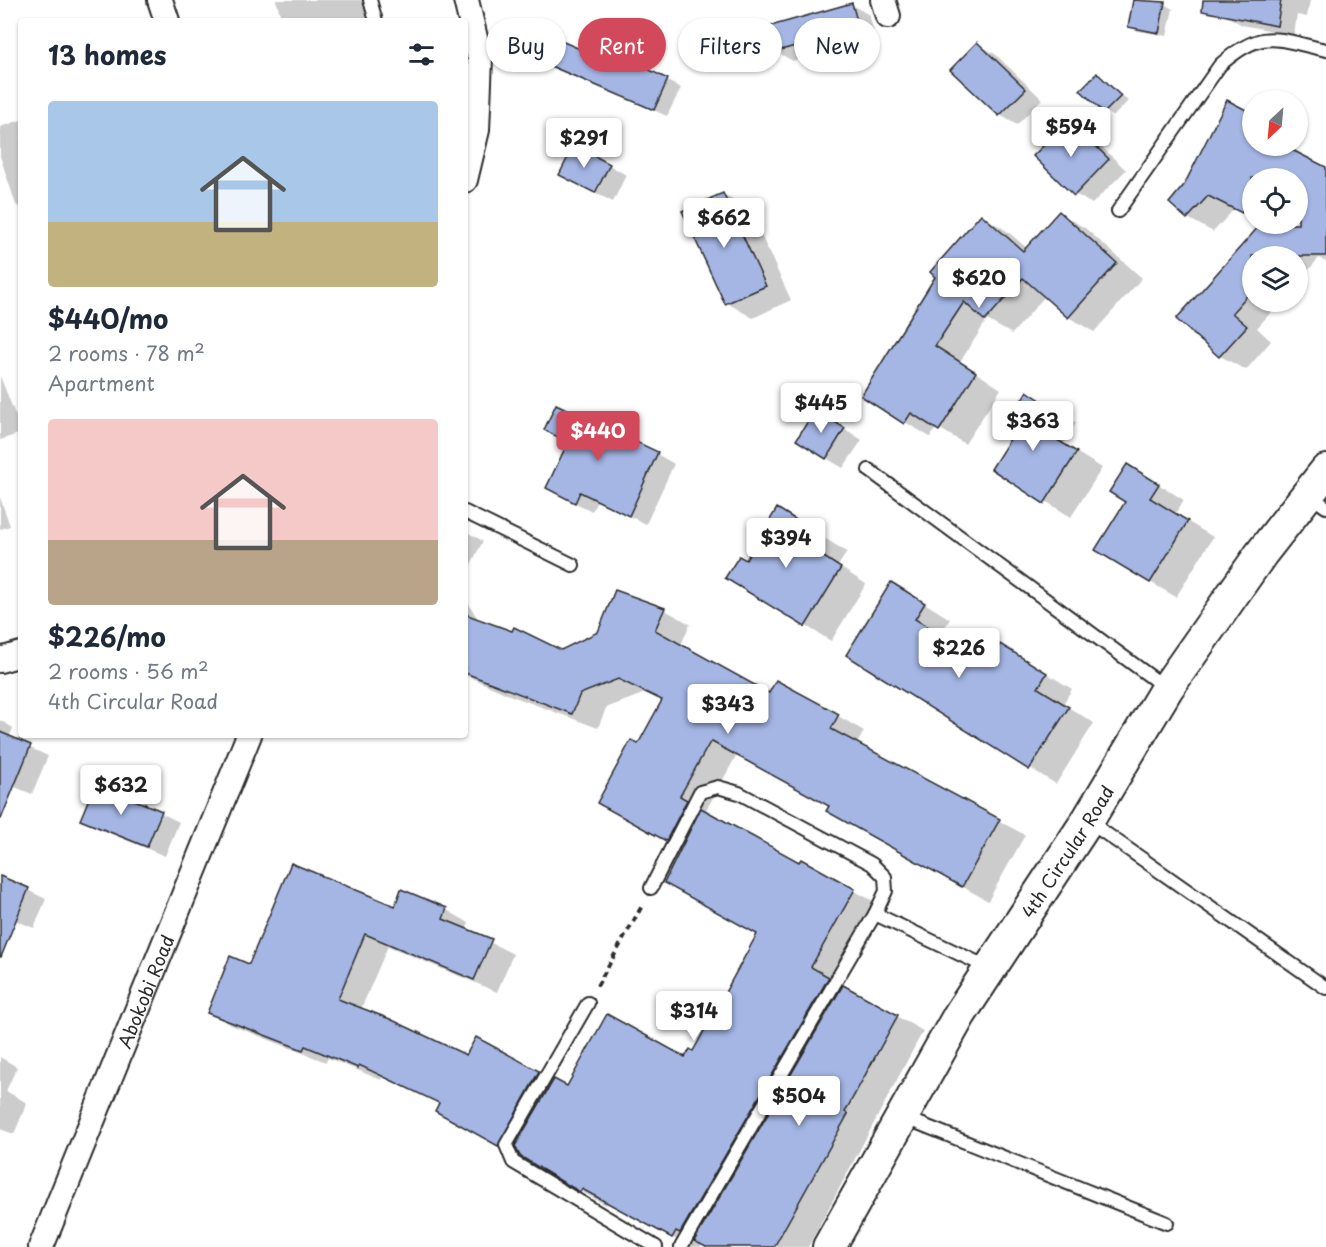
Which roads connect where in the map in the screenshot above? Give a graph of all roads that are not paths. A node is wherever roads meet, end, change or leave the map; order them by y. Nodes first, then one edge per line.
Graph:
1 (160, 0) edge
2 (370, 0) edge
3 (466, 0) edge
4 (166, 18) edge
5 (375, 18) edge
6 (1326, 50) edge
7 (468, 168) edge
8 (1118, 211) dead end
9 (869, 470) dead end
10 (1320, 490) edge
11 (468, 513) edge
12 (573, 565) dead end
13 (18, 655) edge
14 (0, 660) edge
15 (1167, 688) junction
16 (248, 738) edge
17 (1088, 820) junction
18 (651, 888) road end
19 (875, 914) junction
20 (990, 968) junction
21 (1326, 988) edge
22 (588, 1003) road end
23 (902, 1116) junction
24 (1167, 1222) dead end
25 (41, 1247) edge
26 (656, 1247) edge
27 (681, 1247) edge
28 (829, 1247) edge

1 - 4 street
2 - 5 lane
3 - 7 street
6 - 8 lane
9 - 15 lane
10 - 15 street, 4th Circular Road
11 - 12 lane
13 - 14 street
15 - 17 street, 4th Circular Road
16 - 25 street, Abokobi Road
17 - 20 street, 4th Circular Road
17 - 21 lane
18 - 19 lane
19 - 20 lane
19 - 27 lane
20 - 23 street, 4th Circular Road
22 - 26 lane
23 - 24 lane
23 - 28 street, 4th Circular Road

